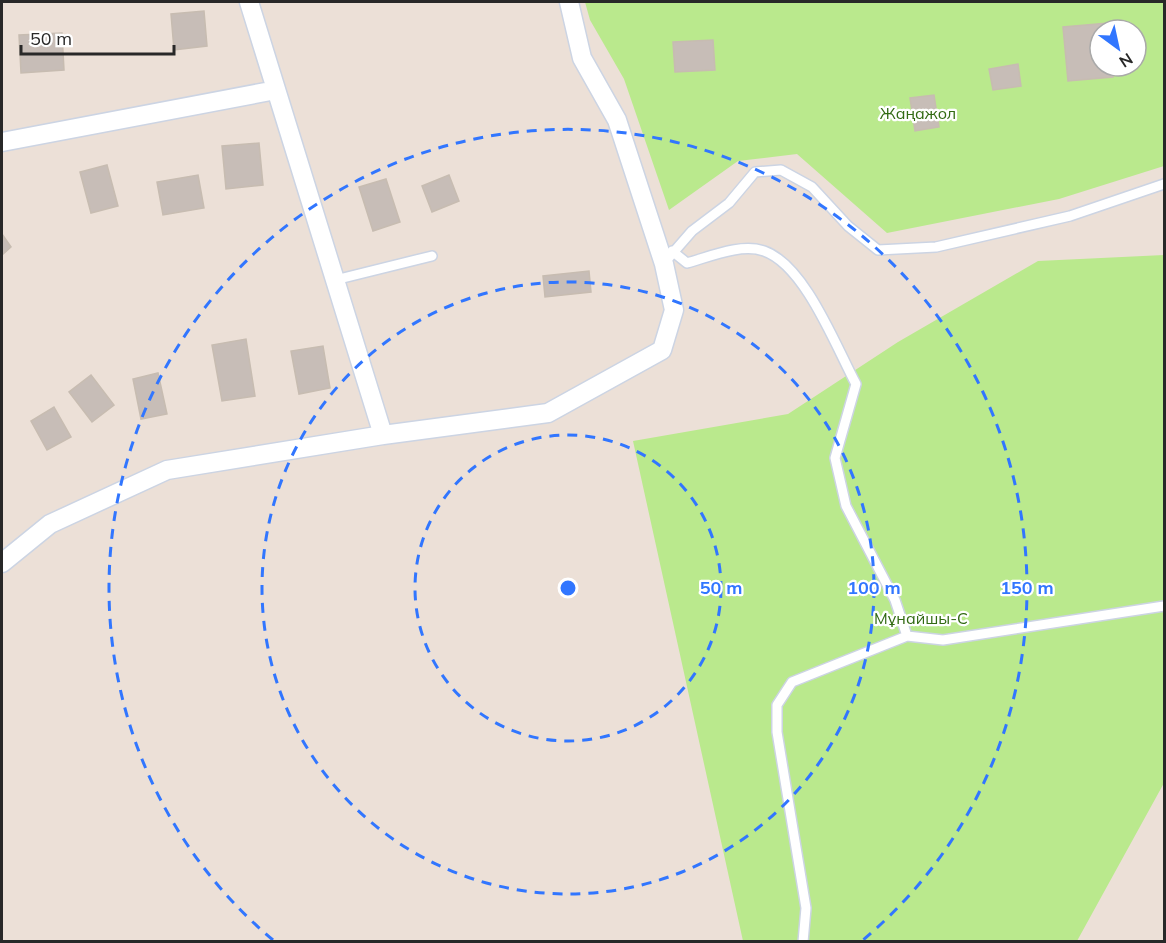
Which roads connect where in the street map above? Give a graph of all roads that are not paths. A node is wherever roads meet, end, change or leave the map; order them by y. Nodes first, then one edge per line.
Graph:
1 (249, 2) edge
2 (569, 2) edge
3 (276, 90) junction
4 (2, 142) edge
5 (1164, 184) edge
6 (432, 256) dead end
7 (668, 258) junction
8 (335, 280) junction
9 (383, 435) junction
10 (2, 563) edge
11 (1164, 606) edge
12 (907, 636) junction
13 (803, 942) edge

1 - 3 street
2 - 7 street
3 - 4 street
3 - 8 street
5 - 7 lane
6 - 8 lane
7 - 9 street
7 - 12 lane
8 - 9 street
9 - 10 street
11 - 12 lane
12 - 13 lane

